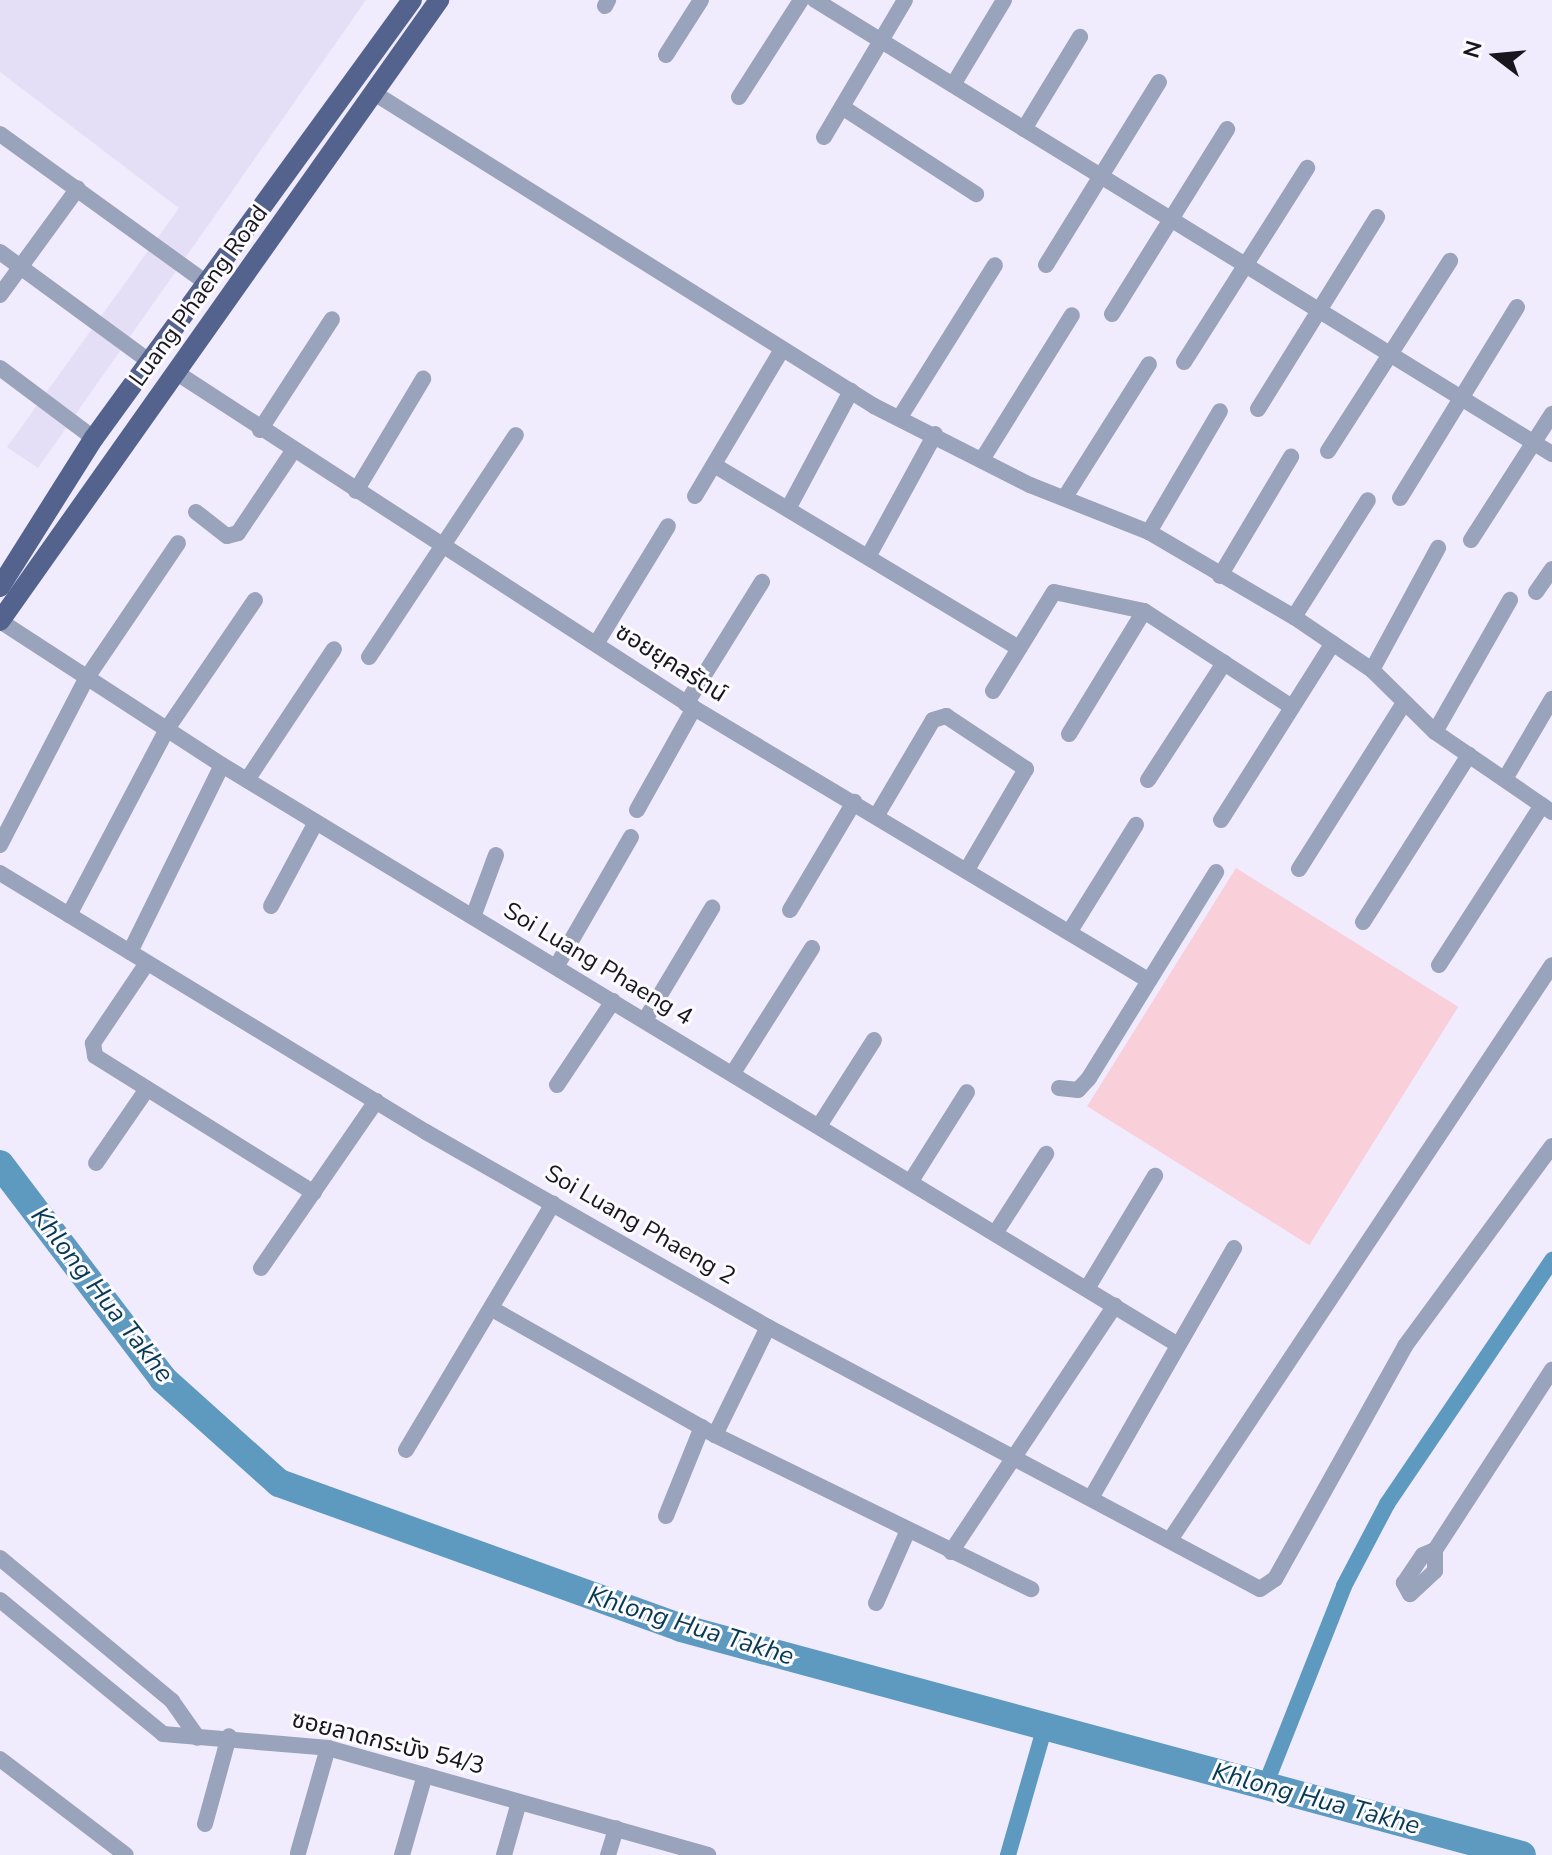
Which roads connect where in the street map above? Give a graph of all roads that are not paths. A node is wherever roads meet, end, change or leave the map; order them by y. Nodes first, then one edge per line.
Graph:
1 (395, 0) edge
2 (412, 0) edge
3 (427, 0) edge
4 (439, 0) edge
5 (701, 0) edge
6 (801, 0) edge
7 (815, 0) edge
8 (905, 0) edge
9 (1004, 0) edge
10 (1080, 37) dead end
11 (881, 41) junction
12 (666, 55) dead end
13 (1159, 82) dead end
14 (953, 85) junction
15 (374, 93) junction
16 (739, 97) dead end
17 (842, 107) junction
18 (1024, 129) junction
19 (1227, 129) dead end
20 (0, 134) edge
21 (824, 137) dead end
22 (1307, 168) dead end
23 (1101, 176) junction
24 (78, 188) junction
25 (976, 194) dead end
26 (1377, 217) dead end
27 (1171, 219) junction
28 (0, 252) edge
29 (1450, 261) dead end
30 (995, 265) dead end
31 (1046, 265) dead end
32 (1245, 265) junction
33 (20, 267) junction
34 (198, 277) junction
35 (0, 295) edge
36 (1517, 307) dead end
37 (1319, 311) junction
38 (1112, 314) dead end
39 (1072, 315) dead end
40 (332, 319) dead end
41 (781, 351) junction
42 (1390, 355) junction
43 (142, 356) junction
44 (1184, 362) dead end
45 (1149, 364) dead end
46 (0, 368) edge
47 (177, 373) junction
48 (423, 379) dead end
49 (851, 391) junction
50 (1461, 398) junction
51 (1258, 409) dead end
52 (1220, 411) dead end
53 (1552, 414) edge
54 (900, 417) junction
55 (260, 430) junction
56 (87, 433) junction
57 (935, 434) junction
58 (516, 435) dead end
59 (1534, 443) junction
60 (293, 451) junction
61 (1328, 451) dead end
62 (1552, 454) edge
63 (1291, 457) dead end
64 (983, 458) junction
65 (714, 465) junction
66 (356, 491) junction
67 (695, 496) dead end
68 (1065, 497) junction
69 (1400, 498) dead end
70 (1368, 500) dead end
71 (788, 509) junction
72 (196, 512) dead end
73 (668, 526) dead end
74 (1149, 532) junction
75 (1471, 540) dead end
76 (178, 543) dead end
77 (445, 547) junction
78 (1438, 548) dead end
79 (868, 557) junction
80 (0, 563) edge
81 (1552, 569) edge
82 (1220, 576) junction
83 (762, 582) dead end
84 (0, 587) edge
85 (1536, 592) dead end
86 (255, 600) dead end
87 (1510, 600) dead end
88 (0, 603) edge
89 (1144, 611) junction
90 (1294, 617) junction
91 (0, 621) edge
92 (1333, 643) junction
93 (596, 644) junction
94 (1019, 648) junction
95 (334, 649) dead end
96 (369, 657) dead end
97 (1224, 663) junction
98 (1372, 670) junction
99 (86, 679) junction
100 (993, 691) dead end
101 (1552, 699) edge
102 (690, 706) junction
103 (1402, 706) junction
104 (1292, 707) junction
105 (167, 729) junction
106 (1435, 732) junction
107 (1069, 734) dead end
108 (1469, 755) junction
109 (222, 765) junction
110 (1505, 779) junction
111 (247, 780) junction
112 (1148, 780) dead end
113 (854, 802) junction
114 (1547, 808) edge
115 (637, 810) dead end
116 (877, 815) junction
117 (1221, 820) dead end
118 (316, 822) junction
119 (1136, 825) dead end
120 (631, 837) dead end
121 (0, 845) edge
122 (496, 855) dead end
123 (968, 868) junction
124 (1299, 869) dead end
125 (1216, 872) dead end
126 (0, 873) edge
127 (271, 906) dead end
128 (712, 908) dead end
129 (790, 910) dead end
130 (69, 915) junction
131 (473, 917) junction
132 (1363, 922) dead end
133 (1070, 931) junction
134 (812, 948) dead end
135 (130, 952) junction
136 (147, 963) junction
137 (1439, 965) dead end
138 (1552, 965) edge
139 (556, 967) junction
140 (1148, 980) junction
141 (613, 1001) junction
142 (645, 1020) junction
143 (874, 1040) dead end
144 (733, 1073) junction
145 (557, 1085) dead end
146 (1059, 1088) dead end
147 (147, 1089) junction
148 (967, 1092) dead end
149 (376, 1101) junction
150 (819, 1126) junction
151 (1552, 1146) edge
152 (1046, 1154) dead end
153 (96, 1163) dead end
154 (1155, 1176) dead end
155 (911, 1181) junction
156 (314, 1193) junction
157 (553, 1203) junction
158 (996, 1232) junction
159 (1234, 1248) dead end
160 (261, 1268) dead end
161 (1088, 1287) junction
162 (1115, 1305) junction
163 (494, 1310) junction
164 (768, 1327) junction
165 (1175, 1343) junction
166 (1552, 1370) edge
167 (708, 1431) junction
168 (406, 1450) dead end
169 (1010, 1455) junction
170 (1091, 1498) junction
171 (666, 1516) dead end
172 (908, 1530) junction
173 (1170, 1540) junction
174 (1435, 1550) dead end
175 (951, 1552) junction
176 (0, 1558) edge
177 (1031, 1589) dead end
178 (0, 1600) edge
179 (876, 1603) dead end
180 (229, 1736) junction
181 (198, 1738) junction
182 (328, 1748) junction
183 (0, 1759) edge
184 (425, 1775) junction
185 (519, 1802) junction
186 (205, 1824) dead end
187 (616, 1828) junction
188 (298, 1853) dead end
189 (126, 1855) edge
190 (402, 1855) edge
191 (504, 1855) edge
192 (608, 1855) edge
193 (708, 1855) edge

1 - 34 main road, Luang Phaeng Road
2 - 84 main road
3 - 88 main road
4 - 15 main road, Luang Phaeng Road
5 - 12 street
6 - 16 street
7 - 11 street
8 - 11 street
9 - 14 street
10 - 18 street
11 - 14 street
11 - 17 street
13 - 23 street
14 - 18 street
15 - 41 street
15 - 47 main road, Luang Phaeng Road
17 - 21 street
17 - 25 street
18 - 23 street
19 - 27 street
20 - 24 street
22 - 32 street
23 - 27 street
23 - 31 street
24 - 33 street
24 - 34 street
26 - 37 street
27 - 32 street
27 - 38 street
28 - 33 street
29 - 42 street
30 - 54 street
32 - 37 street
32 - 44 street
33 - 35 street
33 - 43 street
34 - 43 main road, Luang Phaeng Road
36 - 50 street
37 - 42 street
37 - 51 street
39 - 64 street
40 - 55 street
41 - 49 street
41 - 65 street
42 - 50 street
42 - 61 street
43 - 56 main road, Luang Phaeng Road
45 - 68 street
46 - 56 street
47 - 55 street, ซอยยุคลรัตน์
47 - 91 main road, Luang Phaeng Road
48 - 66 street
49 - 54 street
49 - 71 street
50 - 59 street
50 - 69 street
52 - 74 street
53 - 59 street
54 - 57 street
55 - 60 street, ซอยยุคลรัตน์
56 - 80 main road, Luang Phaeng Road
57 - 64 street
57 - 79 street
58 - 77 street
59 - 62 street
59 - 75 street
60 - 66 street, ซอยยุคลรัตน์
60 - 72 street
63 - 82 street
64 - 68 street
65 - 67 street
65 - 71 street
66 - 77 street, ซอยยุคลรัตน์
68 - 74 street
70 - 90 street
71 - 79 street
73 - 93 street
74 - 82 street
76 - 99 street
77 - 93 street, ซอยยุคลรัตน์
77 - 96 street
78 - 98 street
79 - 94 street
81 - 85 street
82 - 90 street
83 - 102 street
86 - 105 street
87 - 106 street
89 - 94 street
89 - 97 street
89 - 107 street
90 - 92 street
91 - 99 street, Soi Luang Phaeng 4
92 - 98 street
92 - 104 street
93 - 102 street, ซอยยุคลรัตน์
94 - 100 street
95 - 111 street
97 - 104 street
97 - 112 street
98 - 103 street
99 - 105 street, Soi Luang Phaeng 4
99 - 121 street
101 - 110 street
102 - 113 street, ซอยยุคลรัตน์
102 - 115 street
103 - 106 street
103 - 124 street
104 - 117 street
105 - 109 street, Soi Luang Phaeng 4
105 - 130 street
106 - 108 street
108 - 110 street
108 - 132 street
109 - 111 street, Soi Luang Phaeng 4
109 - 135 street
110 - 114 street
111 - 118 street, Soi Luang Phaeng 4
113 - 116 street, ซอยยุคลรัตน์
113 - 129 street
114 - 137 street
116 - 123 street, ซอยยุคลรัตน์
116 - 123 street
118 - 127 street
118 - 131 street, Soi Luang Phaeng 4
119 - 133 street
120 - 139 street
122 - 131 street
123 - 133 street, ซอยยุคลรัตน์
125 - 140 street
126 - 130 street, Soi Luang Phaeng 2
128 - 142 street
130 - 135 street, Soi Luang Phaeng 2
131 - 139 street, Soi Luang Phaeng 4
133 - 140 street, ซอยยุคลรัตน์
134 - 144 street
135 - 136 street, Soi Luang Phaeng 2
136 - 147 street
136 - 149 street, Soi Luang Phaeng 2
138 - 173 street
139 - 141 street, Soi Luang Phaeng 4
140 - 146 street
141 - 142 street, Soi Luang Phaeng 4
141 - 145 street
142 - 144 street, Soi Luang Phaeng 4
143 - 150 street
144 - 150 street, Soi Luang Phaeng 4
147 - 153 street
147 - 156 street
148 - 155 street
149 - 156 street
149 - 157 street, Soi Luang Phaeng 2
150 - 155 street, Soi Luang Phaeng 4
151 - 173 street, Soi Luang Phaeng 2
152 - 158 street
154 - 161 street
155 - 158 street, Soi Luang Phaeng 4
156 - 160 street
157 - 163 street
157 - 164 street, Soi Luang Phaeng 2
158 - 161 street, Soi Luang Phaeng 4
159 - 165 street
161 - 162 street, Soi Luang Phaeng 4
162 - 165 street, Soi Luang Phaeng 4
162 - 169 street
163 - 167 street
163 - 168 street
164 - 167 street
164 - 169 street, Soi Luang Phaeng 2
165 - 170 street
166 - 174 street
167 - 171 street
167 - 172 street
169 - 170 street, Soi Luang Phaeng 2
169 - 175 street
170 - 173 street, Soi Luang Phaeng 2
172 - 175 street
172 - 179 street
175 - 177 street
176 - 181 street
178 - 181 street, ซอยลาดกระบัง 54/3
180 - 181 street, ซอยลาดกระบัง 54/3
180 - 182 street, ซอยลาดกระบัง 54/3
180 - 186 street
182 - 184 street, ซอยลาดกระบัง 54/3
182 - 188 street
183 - 189 street
184 - 185 street, ซอยลาดกระบัง 54/3
184 - 190 street
185 - 187 street, ซอยลาดกระบัง 54/3
185 - 191 street
187 - 192 street
187 - 193 street, ซอยลาดกระบัง 54/3

